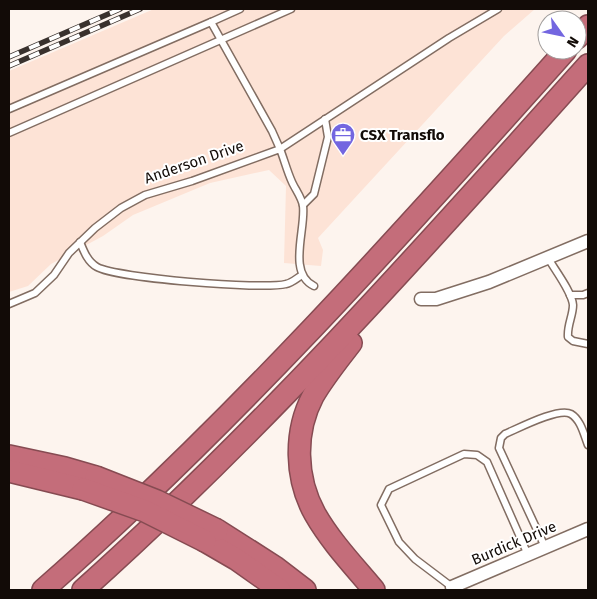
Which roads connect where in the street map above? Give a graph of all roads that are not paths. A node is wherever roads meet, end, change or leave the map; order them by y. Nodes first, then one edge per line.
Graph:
1 (240, 9) edge
2 (291, 9) edge
3 (498, 9) edge
4 (211, 22) junction
5 (222, 40) junction
6 (557, 60) edge
7 (588, 65) edge
8 (9, 109) edge
9 (325, 119) junction
10 (9, 132) edge
11 (280, 149) junction
12 (303, 205) junction
13 (450, 217) junction
14 (588, 241) edge
15 (80, 242) junction
16 (548, 258) junction
17 (302, 275) junction
18 (314, 286) dead end
19 (588, 294) edge
20 (570, 295) junction
21 (421, 299) dead end
22 (9, 304) edge
23 (588, 344) edge
24 (588, 444) edge
25 (9, 456) edge
26 (9, 471) edge
27 (90, 483) junction
28 (588, 529) edge
29 (211, 536) junction
30 (545, 547) junction
31 (528, 554) junction
32 (452, 587) joint
33 (42, 590) edge
34 (83, 590) edge
35 (280, 590) edge
36 (304, 590) edge
37 (374, 590) edge

1 - 4 lane
2 - 5 lane
3 - 9 lane, Anderson Drive
4 - 5 lane
4 - 8 lane
5 - 10 lane
5 - 11 lane
6 - 33 highway
7 - 13 highway
9 - 11 lane, Anderson Drive
9 - 12 lane
11 - 12 lane
11 - 15 lane, Anderson Drive
12 - 17 lane
13 - 34 highway
13 - 37 highway
14 - 16 street
15 - 17 lane
15 - 22 lane, Anderson Drive
16 - 20 lane
16 - 21 street
17 - 18 lane
19 - 20 lane
20 - 23 lane
24 - 30 lane
25 - 27 highway
26 - 27 highway
27 - 29 highway, bridge
28 - 30 street, Burdick Drive
29 - 35 highway
29 - 36 highway
30 - 31 street, Burdick Drive
31 - 32 street, Burdick Drive
31 - 32 lane

